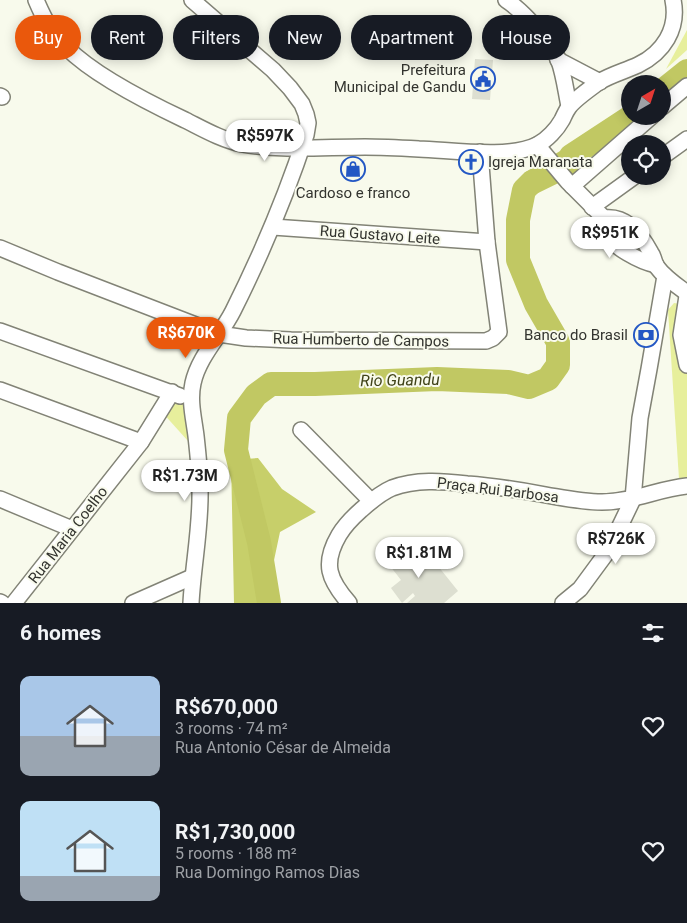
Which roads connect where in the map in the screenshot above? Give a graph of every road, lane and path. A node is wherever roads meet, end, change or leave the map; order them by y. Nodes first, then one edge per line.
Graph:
1 (36, 0) edge
2 (192, 0) edge
3 (506, 0) edge
4 (673, 0) edge
5 (523, 15) edge
6 (558, 60) joint
7 (600, 82) junction
8 (687, 86) edge
9 (671, 99) edge
10 (569, 106) junction
11 (641, 125) edge
12 (687, 139) edge
13 (543, 145) junction
14 (302, 148) junction
15 (671, 151) edge
16 (480, 152) junction
17 (570, 184) junction
18 (623, 185) edge
19 (592, 207) junction
20 (604, 218) junction
21 (273, 227) junction
22 (487, 242) junction
23 (0, 248) edge
24 (660, 270) junction
25 (687, 295) edge
26 (0, 331) edge
27 (219, 334) junction
28 (687, 365) edge
29 (0, 390) edge
30 (172, 392) junction
31 (191, 400) junction
32 (301, 430) dead end
33 (141, 442) junction
34 (687, 486) edge
35 (633, 499) junction
36 (0, 500) edge
37 (370, 501) junction
38 (72, 529) junction
39 (192, 577) junction
40 (14, 603) edge
41 (133, 603) edge
42 (191, 603) edge
43 (349, 603) edge
44 (563, 603) edge

1 - 14 street
2 - 14 street
3 - 5 street
4 - 7 street
6 - 7 street
6 - 10 street
7 - 10 street
8 - 9 street
10 - 13 street
11 - 17 street
12 - 15 street
13 - 16 street
13 - 17 street
14 - 16 street
14 - 21 street
16 - 22 street
17 - 19 street
18 - 19 street
19 - 20 street
20 - 24 street
20 - 24 street
21 - 22 street, Rua Gustavo Leite
21 - 27 street
22 - 27 street, Rua Humberto de Campos
23 - 27 street, Rua Humberto de Campos
24 - 25 street
24 - 35 street
25 - 28 street
26 - 30 street
27 - 31 street
29 - 33 street
30 - 31 street
30 - 33 street, Rua Maria Coelho
31 - 39 street
32 - 37 street
33 - 38 street, Rua Maria Coelho
34 - 35 street, Praça Rui Barbosa
35 - 37 street, Praça Rui Barbosa
35 - 44 street
36 - 38 street
37 - 43 street, Praça Rui Barbosa
38 - 40 street, Rua Maria Coelho
39 - 41 street
39 - 42 street

